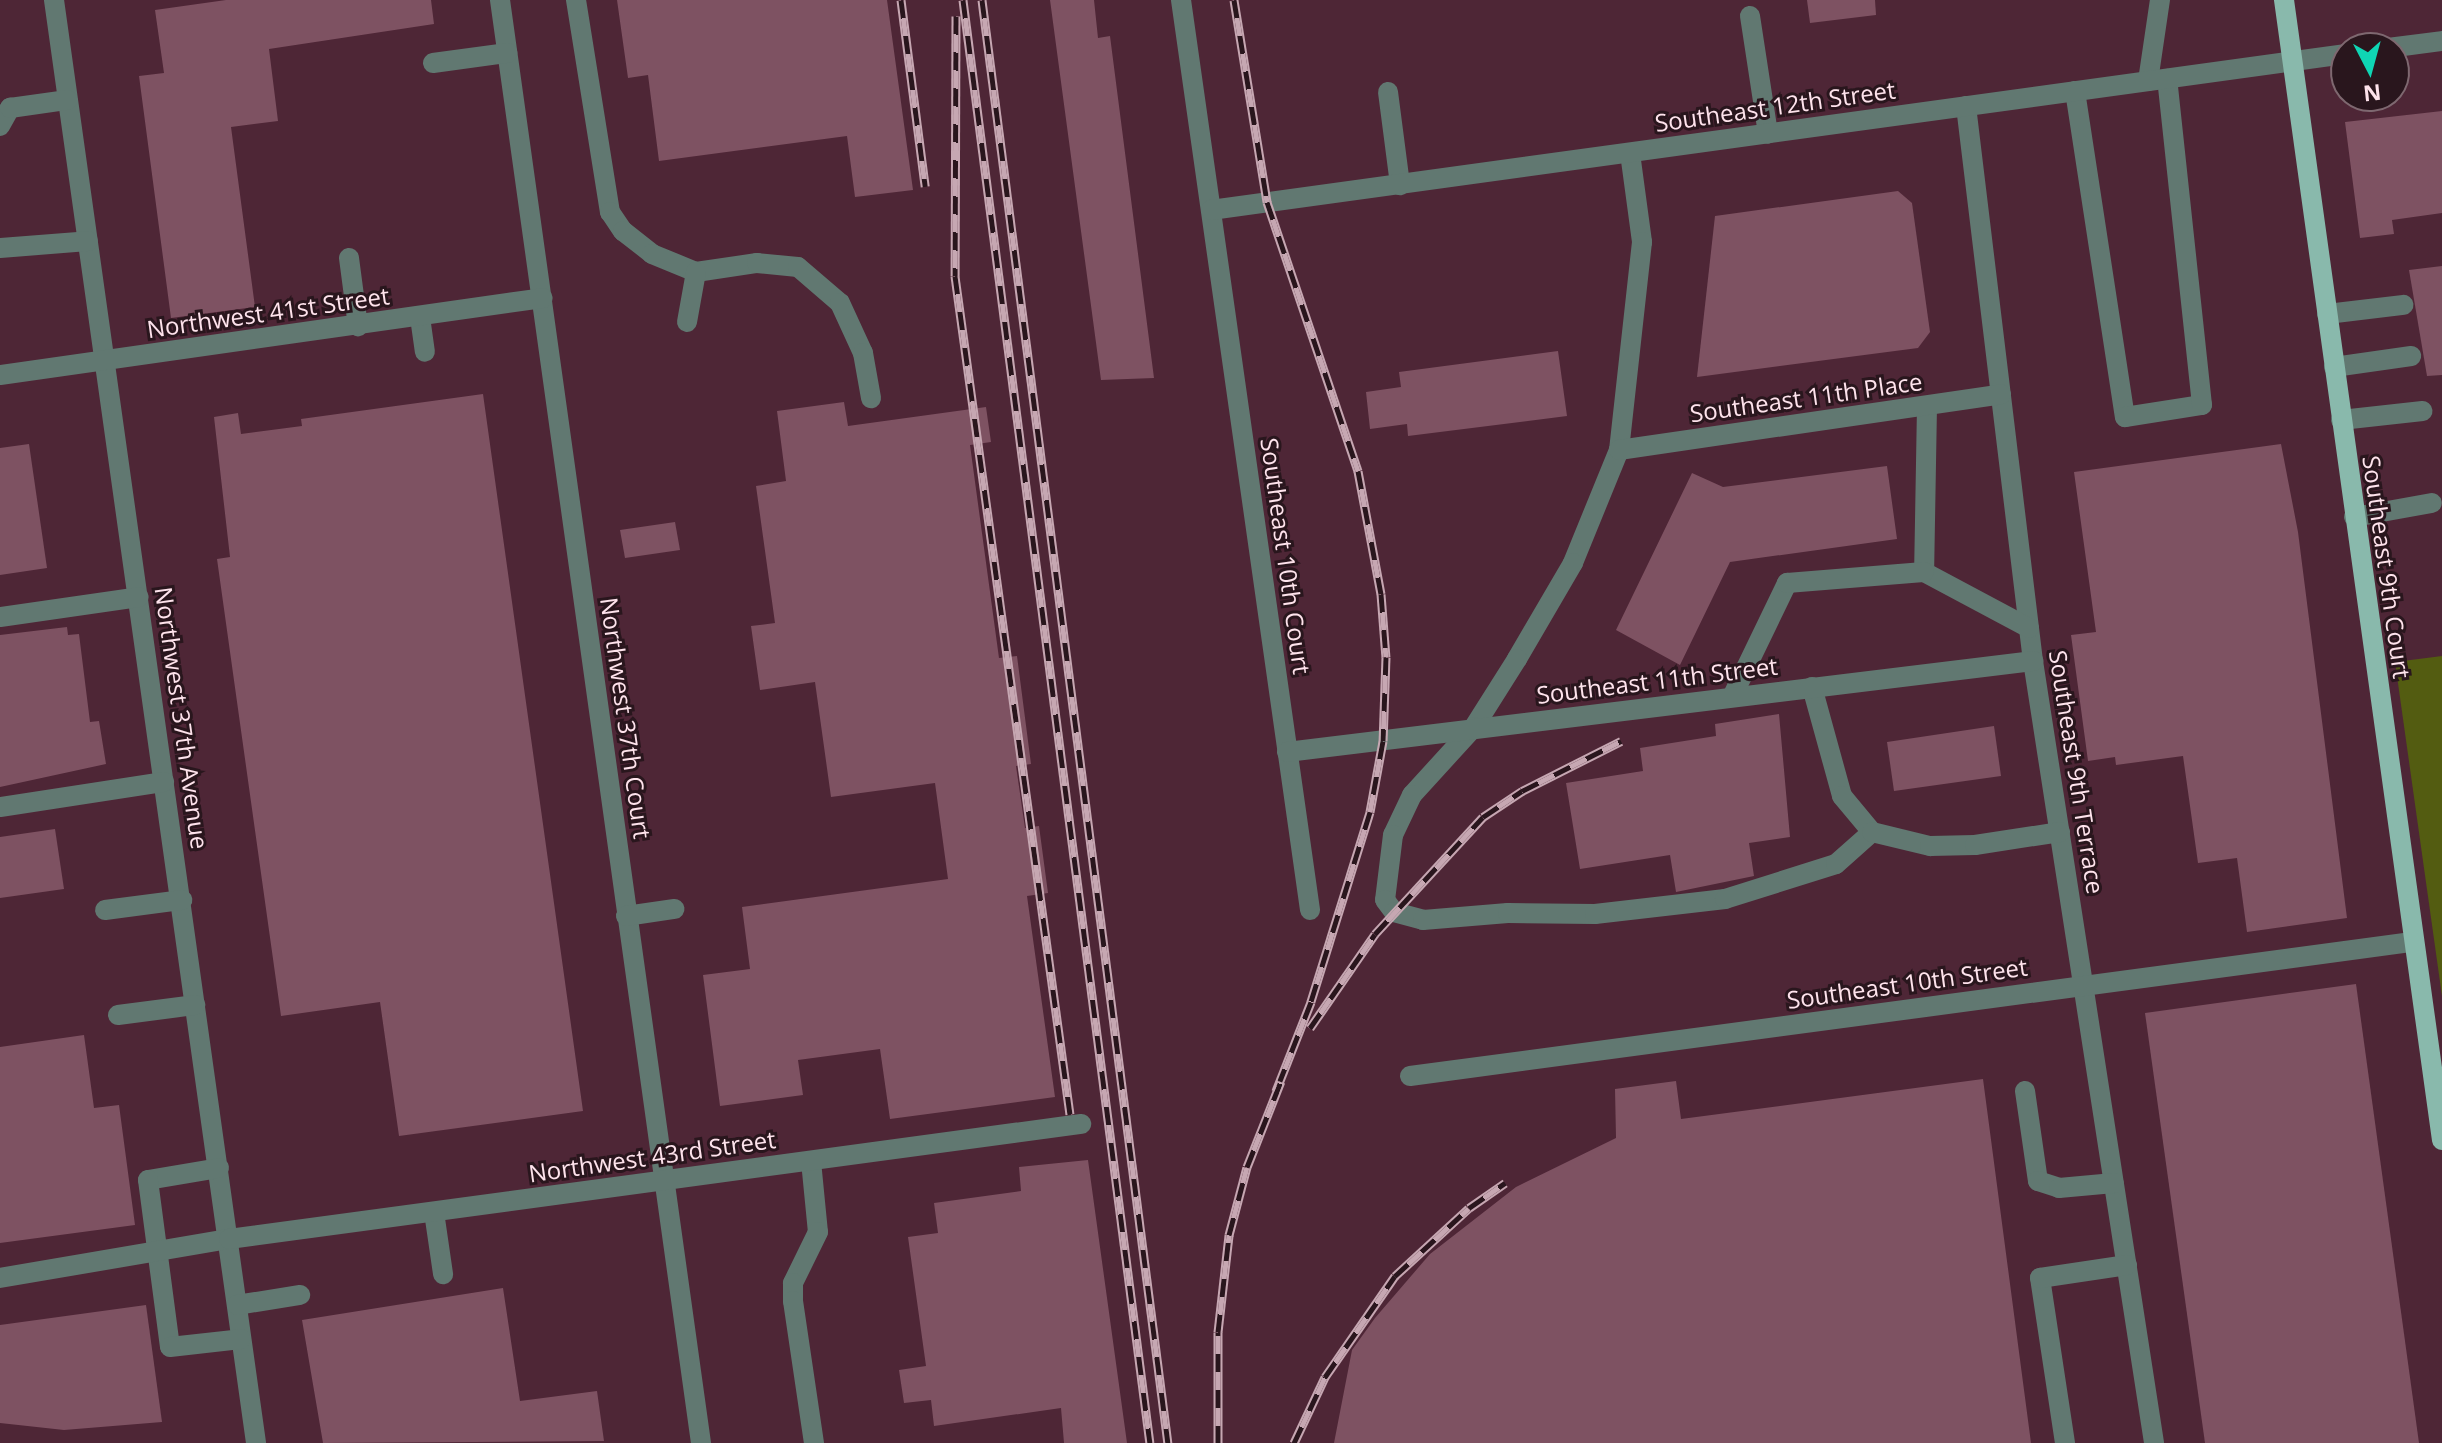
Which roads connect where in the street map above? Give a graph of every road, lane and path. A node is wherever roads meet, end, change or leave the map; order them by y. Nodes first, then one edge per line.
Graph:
1 (54, 0) edge
2 (500, 0) edge
3 (576, 0) edge
4 (1181, 0) edge
5 (2160, 0) edge
6 (2284, 0) edge
7 (1750, 16) dead end
8 (2442, 41) edge
9 (2410, 45) edge
10 (507, 53) junction
11 (2330, 56) edge
12 (2293, 61) junction
13 (433, 63) dead end
14 (2157, 80) junction
15 (2075, 91) junction
16 (1388, 92) dead end
17 (67, 100) junction
18 (1966, 106) junction
19 (0, 126) edge
20 (1768, 134) junction
21 (1630, 153) junction
22 (1400, 185) junction
23 (1211, 210) junction
24 (88, 241) junction
25 (0, 248) edge
26 (349, 258) dead end
27 (696, 272) junction
28 (543, 298) junction
29 (2403, 305) dead end
30 (2327, 314) junction
31 (420, 317) junction
32 (687, 322) dead end
33 (358, 326) junction
34 (425, 352) dead end
35 (2411, 356) dead end
36 (105, 360) junction
37 (2334, 367) junction
38 (0, 375) edge
39 (2001, 394) junction
40 (871, 398) dead end
41 (1927, 406) junction
42 (2423, 411) dead end
43 (2341, 420) junction
44 (1619, 450) junction
45 (2432, 503) dead end
46 (2354, 517) junction
47 (1924, 572) junction
48 (139, 597) junction
49 (0, 617) edge
50 (2029, 628) junction
51 (2033, 661) junction
52 (1812, 687) junction
53 (1732, 697) junction
54 (1474, 727) junction
55 (1287, 752) junction
56 (164, 782) junction
57 (0, 807) edge
58 (1872, 832) junction
59 (2060, 832) junction
60 (182, 900) junction
61 (674, 909) dead end
62 (105, 910) dead end
63 (1310, 910) dead end
64 (626, 916) junction
65 (2412, 942) junction
66 (2084, 986) junction
67 (195, 1005) junction
68 (118, 1015) dead end
69 (1410, 1076) dead end
70 (2025, 1091) dead end
71 (1081, 1124) dead end
72 (2442, 1140) edge
73 (811, 1161) junction
74 (219, 1168) junction
75 (663, 1182) junction
76 (2114, 1183) junction
77 (434, 1212) junction
78 (229, 1239) junction
79 (157, 1251) junction
80 (2127, 1265) junction
81 (443, 1274) dead end
82 (0, 1278) edge
83 (300, 1295) dead end
84 (237, 1305) junction
85 (241, 1339) junction
86 (256, 1443) edge
87 (701, 1443) edge
88 (814, 1443) edge
89 (2065, 1443) edge
90 (2154, 1443) edge

1 - 17 street, Northwest 37th Avenue
2 - 10 street, Northwest 37th Court
3 - 27 street
4 - 23 street, Southeast 10th Court
5 - 14 street
6 - 12 main road, Southeast 9th Court
7 - 20 street
8 - 9 street
10 - 13 street
10 - 28 street, Northwest 37th Court
11 - 12 street, Southeast 12th Street
12 - 14 street, Southeast 12th Street
12 - 30 main road, Southeast 9th Court
14 - 15 street, Southeast 12th Street
14 - 15 street
15 - 18 street, Southeast 12th Street
16 - 22 street
17 - 19 street
17 - 24 street, Northwest 37th Avenue
18 - 20 street, Southeast 12th Street
18 - 39 street, Southeast 9th Terrace
20 - 21 street, Southeast 12th Street
21 - 22 street, Southeast 12th Street
21 - 44 street
22 - 23 street, Southeast 12th Street
23 - 55 street, Southeast 10th Court
24 - 25 street
24 - 36 street, Northwest 37th Avenue
26 - 33 street
27 - 32 street
27 - 40 street
28 - 31 street, Northwest 41st Street
28 - 64 street, Northwest 37th Court
29 - 30 street
30 - 37 main road, Southeast 9th Court
31 - 33 street, Northwest 41st Street
31 - 34 street
33 - 36 street, Northwest 41st Street
35 - 37 street
36 - 38 street, Northwest 41st Street
36 - 48 street, Northwest 37th Avenue
37 - 43 main road, Southeast 9th Court
39 - 41 street, Southeast 11th Place
39 - 50 street, Southeast 9th Terrace
41 - 44 street, Southeast 11th Place
41 - 47 street
42 - 43 street
43 - 46 main road, Southeast 9th Court
44 - 54 street
45 - 46 street
46 - 65 main road, Southeast 9th Court
47 - 50 street
47 - 53 street
48 - 49 street
48 - 56 street, Northwest 37th Avenue
50 - 51 street, Southeast 9th Terrace
51 - 52 street, Southeast 11th Street
51 - 59 street, Southeast 9th Terrace
52 - 53 street, Southeast 11th Street
52 - 58 street
53 - 54 street, Southeast 11th Street
54 - 55 street, Southeast 11th Street
54 - 58 street
55 - 63 street, Southeast 10th Court
56 - 57 street
56 - 60 street, Northwest 37th Avenue
58 - 59 street
59 - 66 street, Southeast 9th Terrace
60 - 62 street
60 - 67 street, Northwest 37th Avenue
61 - 64 street
64 - 75 street, Northwest 37th Court
65 - 66 street, Southeast 10th Street
65 - 72 main road, Southeast 9th Court
66 - 69 street, Southeast 10th Street
66 - 76 street, Southeast 9th Terrace
67 - 68 street
67 - 74 street, Northwest 37th Avenue
70 - 76 street
71 - 73 street, Northwest 43rd Street
73 - 75 street, Northwest 43rd Street
73 - 88 street
74 - 78 street, Northwest 37th Avenue
74 - 79 street
75 - 77 street, Northwest 43rd Street
75 - 87 street, Northwest 37th Court
76 - 80 street, Southeast 9th Terrace
77 - 78 street, Northwest 43rd Street
77 - 81 street
78 - 79 street, Northwest 43rd Street
78 - 84 street, Northwest 37th Avenue
79 - 82 street, Northwest 43rd Street
79 - 85 street
80 - 89 street
80 - 90 street, Southeast 9th Terrace
83 - 84 street
84 - 85 street, Northwest 37th Avenue
85 - 86 street, Northwest 37th Avenue

